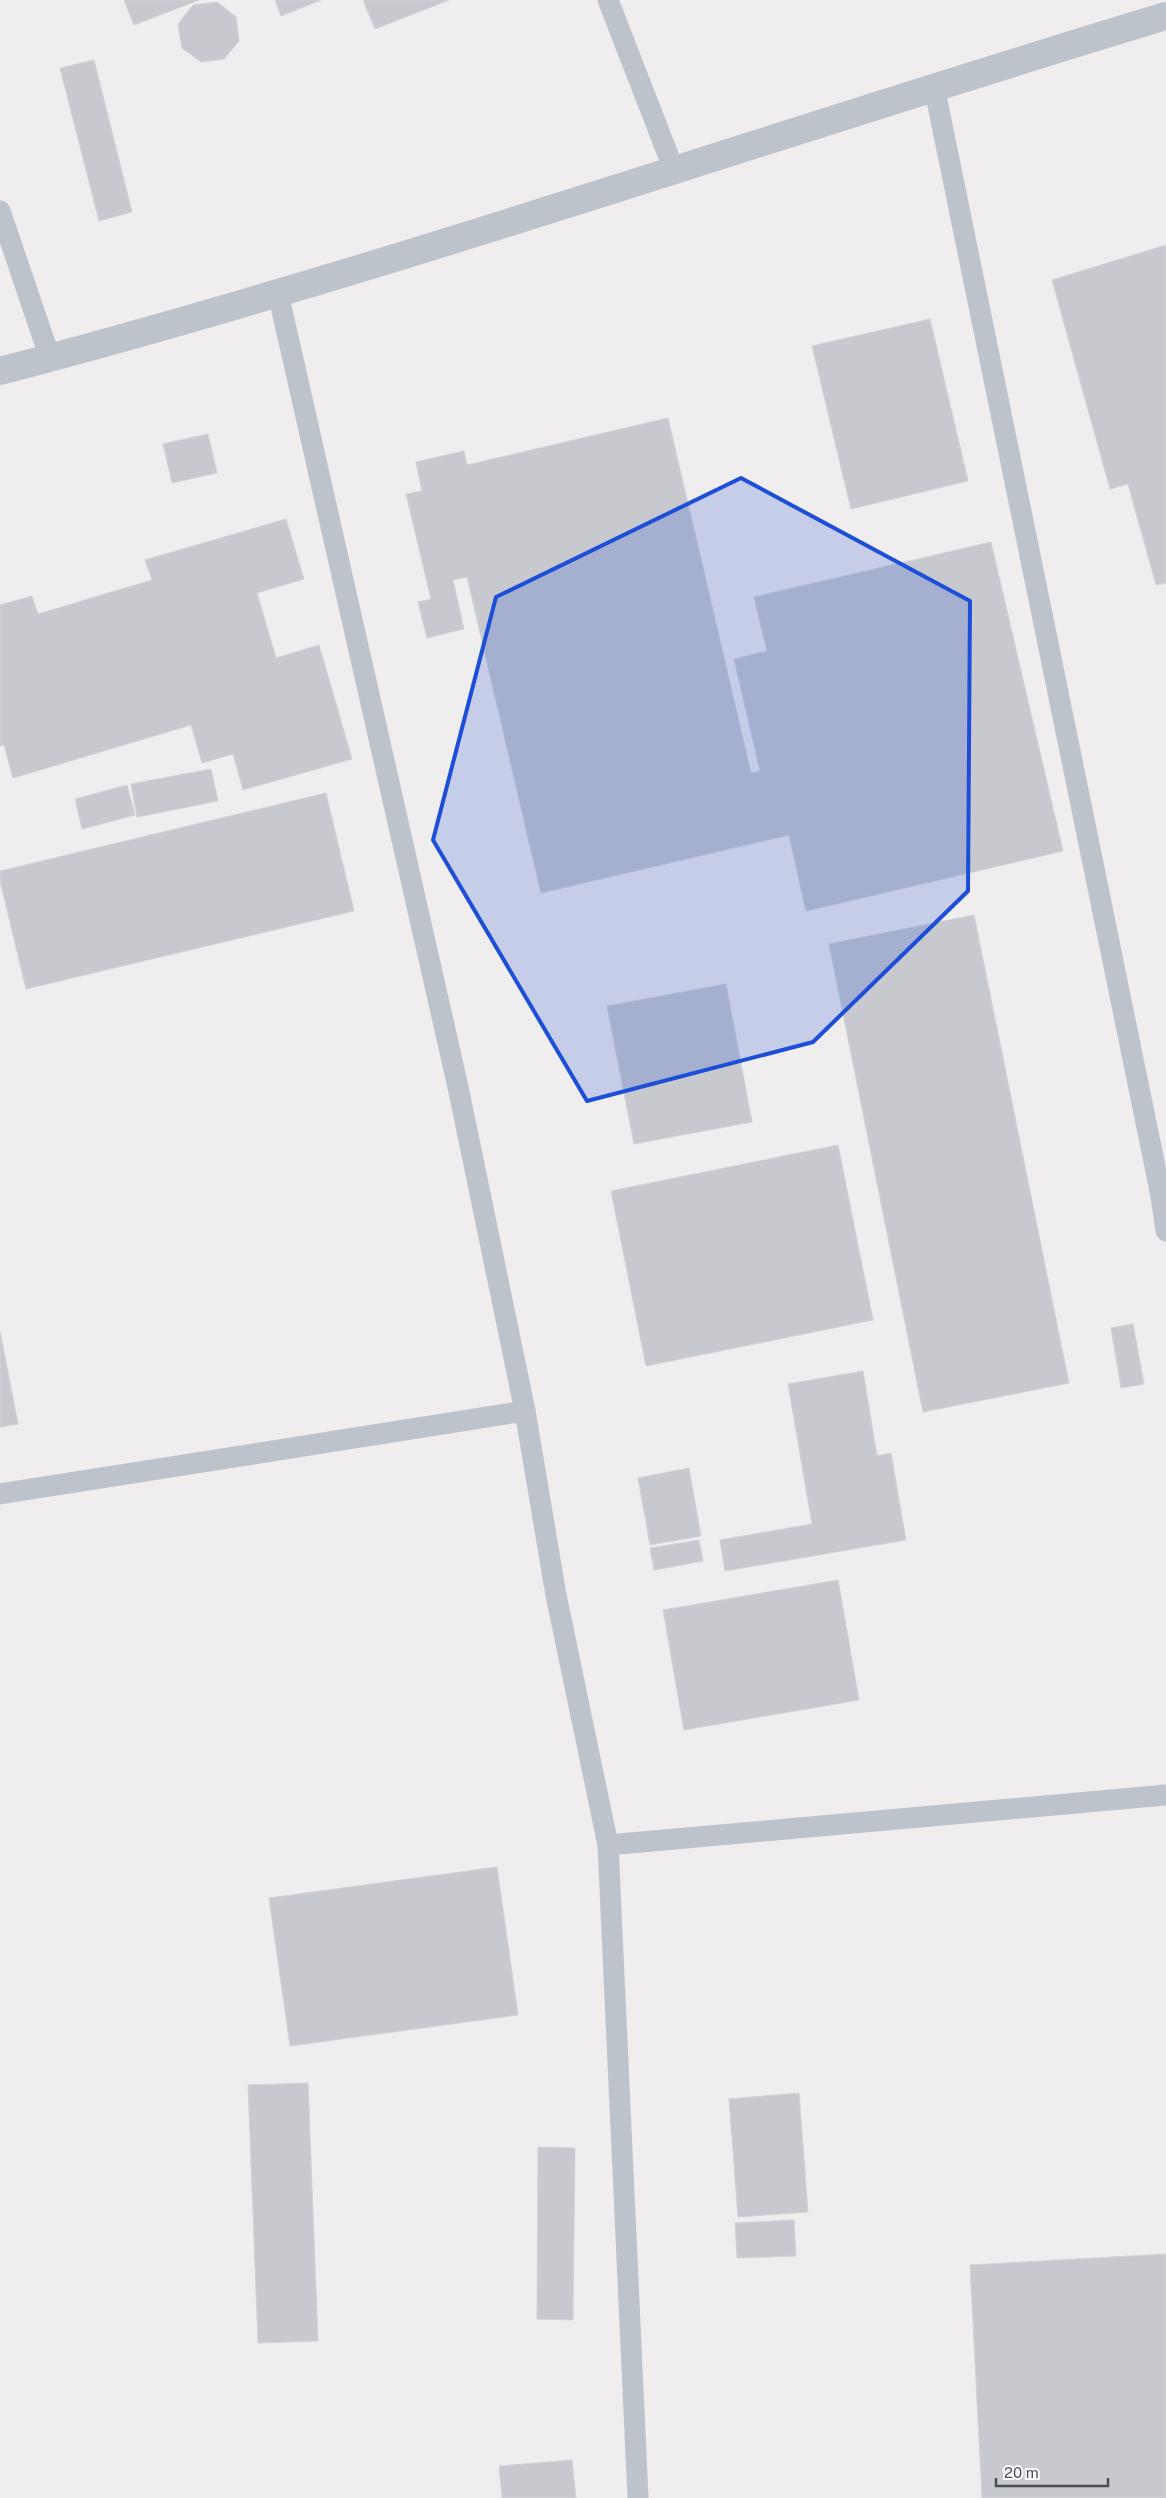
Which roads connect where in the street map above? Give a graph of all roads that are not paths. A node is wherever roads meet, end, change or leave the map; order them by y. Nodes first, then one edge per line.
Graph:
1 (608, 0) edge
2 (1163, 0) edge
3 (1166, 8) edge
4 (1166, 16) edge
5 (934, 86) junction
6 (674, 170) junction
7 (0, 211) edge
8 (278, 293) junction
9 (50, 358) junction
10 (0, 370) edge
11 (1166, 1231) edge
12 (525, 1411) junction
13 (0, 1494) edge
14 (1166, 1795) edge
15 (608, 1845) junction
16 (638, 2498) edge

1 - 6 lane
2 - 3 lane
4 - 5 street
5 - 6 street
5 - 11 lane
6 - 8 street
7 - 9 lane
8 - 9 street
8 - 12 lane
9 - 10 street
12 - 13 lane
12 - 15 lane
14 - 15 lane
15 - 16 lane

